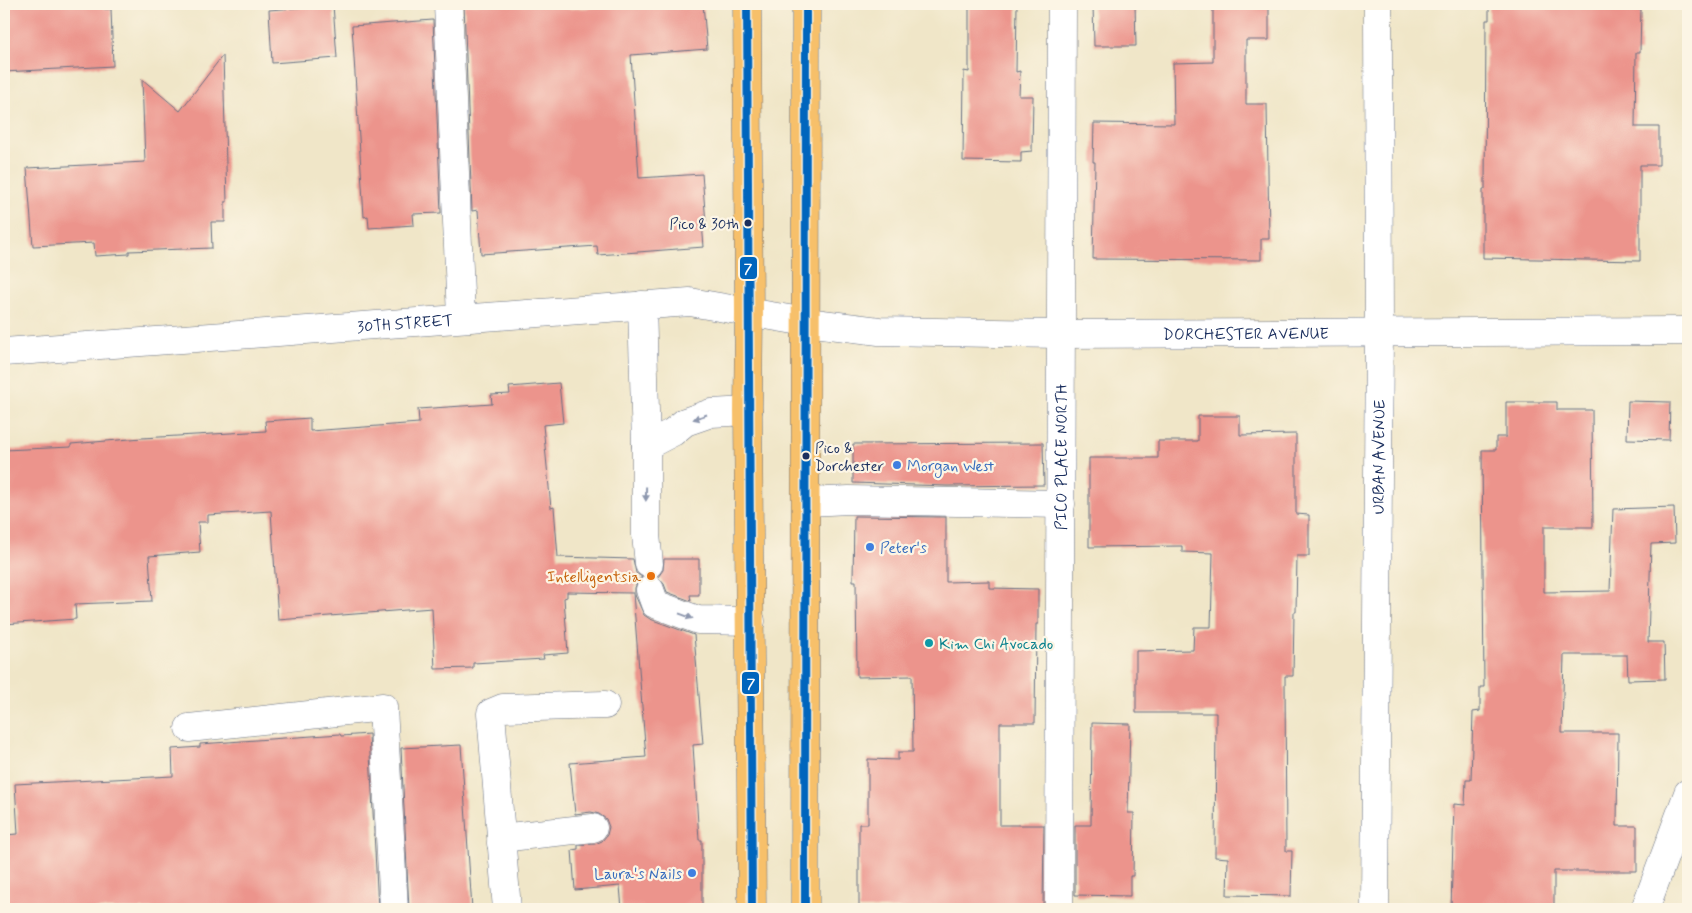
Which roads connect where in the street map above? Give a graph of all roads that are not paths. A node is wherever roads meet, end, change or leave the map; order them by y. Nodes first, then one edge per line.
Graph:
1 (448, 4) edge
2 (747, 4) edge
3 (806, 4) edge
4 (1062, 4) edge
5 (1378, 4) edge
6 (642, 305) junction
7 (749, 312) junction
8 (461, 318) junction
9 (806, 322) junction
10 (1688, 331) edge
11 (1379, 333) junction
12 (1062, 334) junction
13 (4, 352) edge
14 (748, 412) junction
15 (646, 446) junction
16 (807, 502) junction
17 (1061, 504) junction
18 (751, 621) junction
19 (604, 705) dead end
20 (189, 728) dead end
21 (1688, 793) edge
22 (593, 828) dead end
23 (501, 843) junction
24 (394, 909) edge
25 (507, 909) edge
26 (752, 909) edge
27 (805, 909) edge
28 (1059, 909) edge
29 (1375, 909) edge
30 (1646, 909) edge

1 - 8 street
2 - 7 main road
3 - 9 main road
4 - 12 street, PICO PLACE NORTH
5 - 11 street, URBAN AVENUE
6 - 7 street, 30TH STREET
6 - 8 street, 30TH STREET
6 - 15 street
7 - 9 street, 30TH STREET
7 - 14 main road
8 - 13 street, 30TH STREET
9 - 12 street, DORCHESTER AVENUE
9 - 16 main road
10 - 11 street, DORCHESTER AVENUE
11 - 12 street, DORCHESTER AVENUE
11 - 29 street, URBAN AVENUE
12 - 17 street, PICO PLACE NORTH
14 -> 15 street
14 - 18 main road
15 -> 18 street
16 - 17 street
16 - 27 main road
17 - 28 street, PICO PLACE NORTH
18 - 26 main road
19 - 23 street
20 - 24 street
21 - 30 street
22 - 23 street
23 - 25 street

